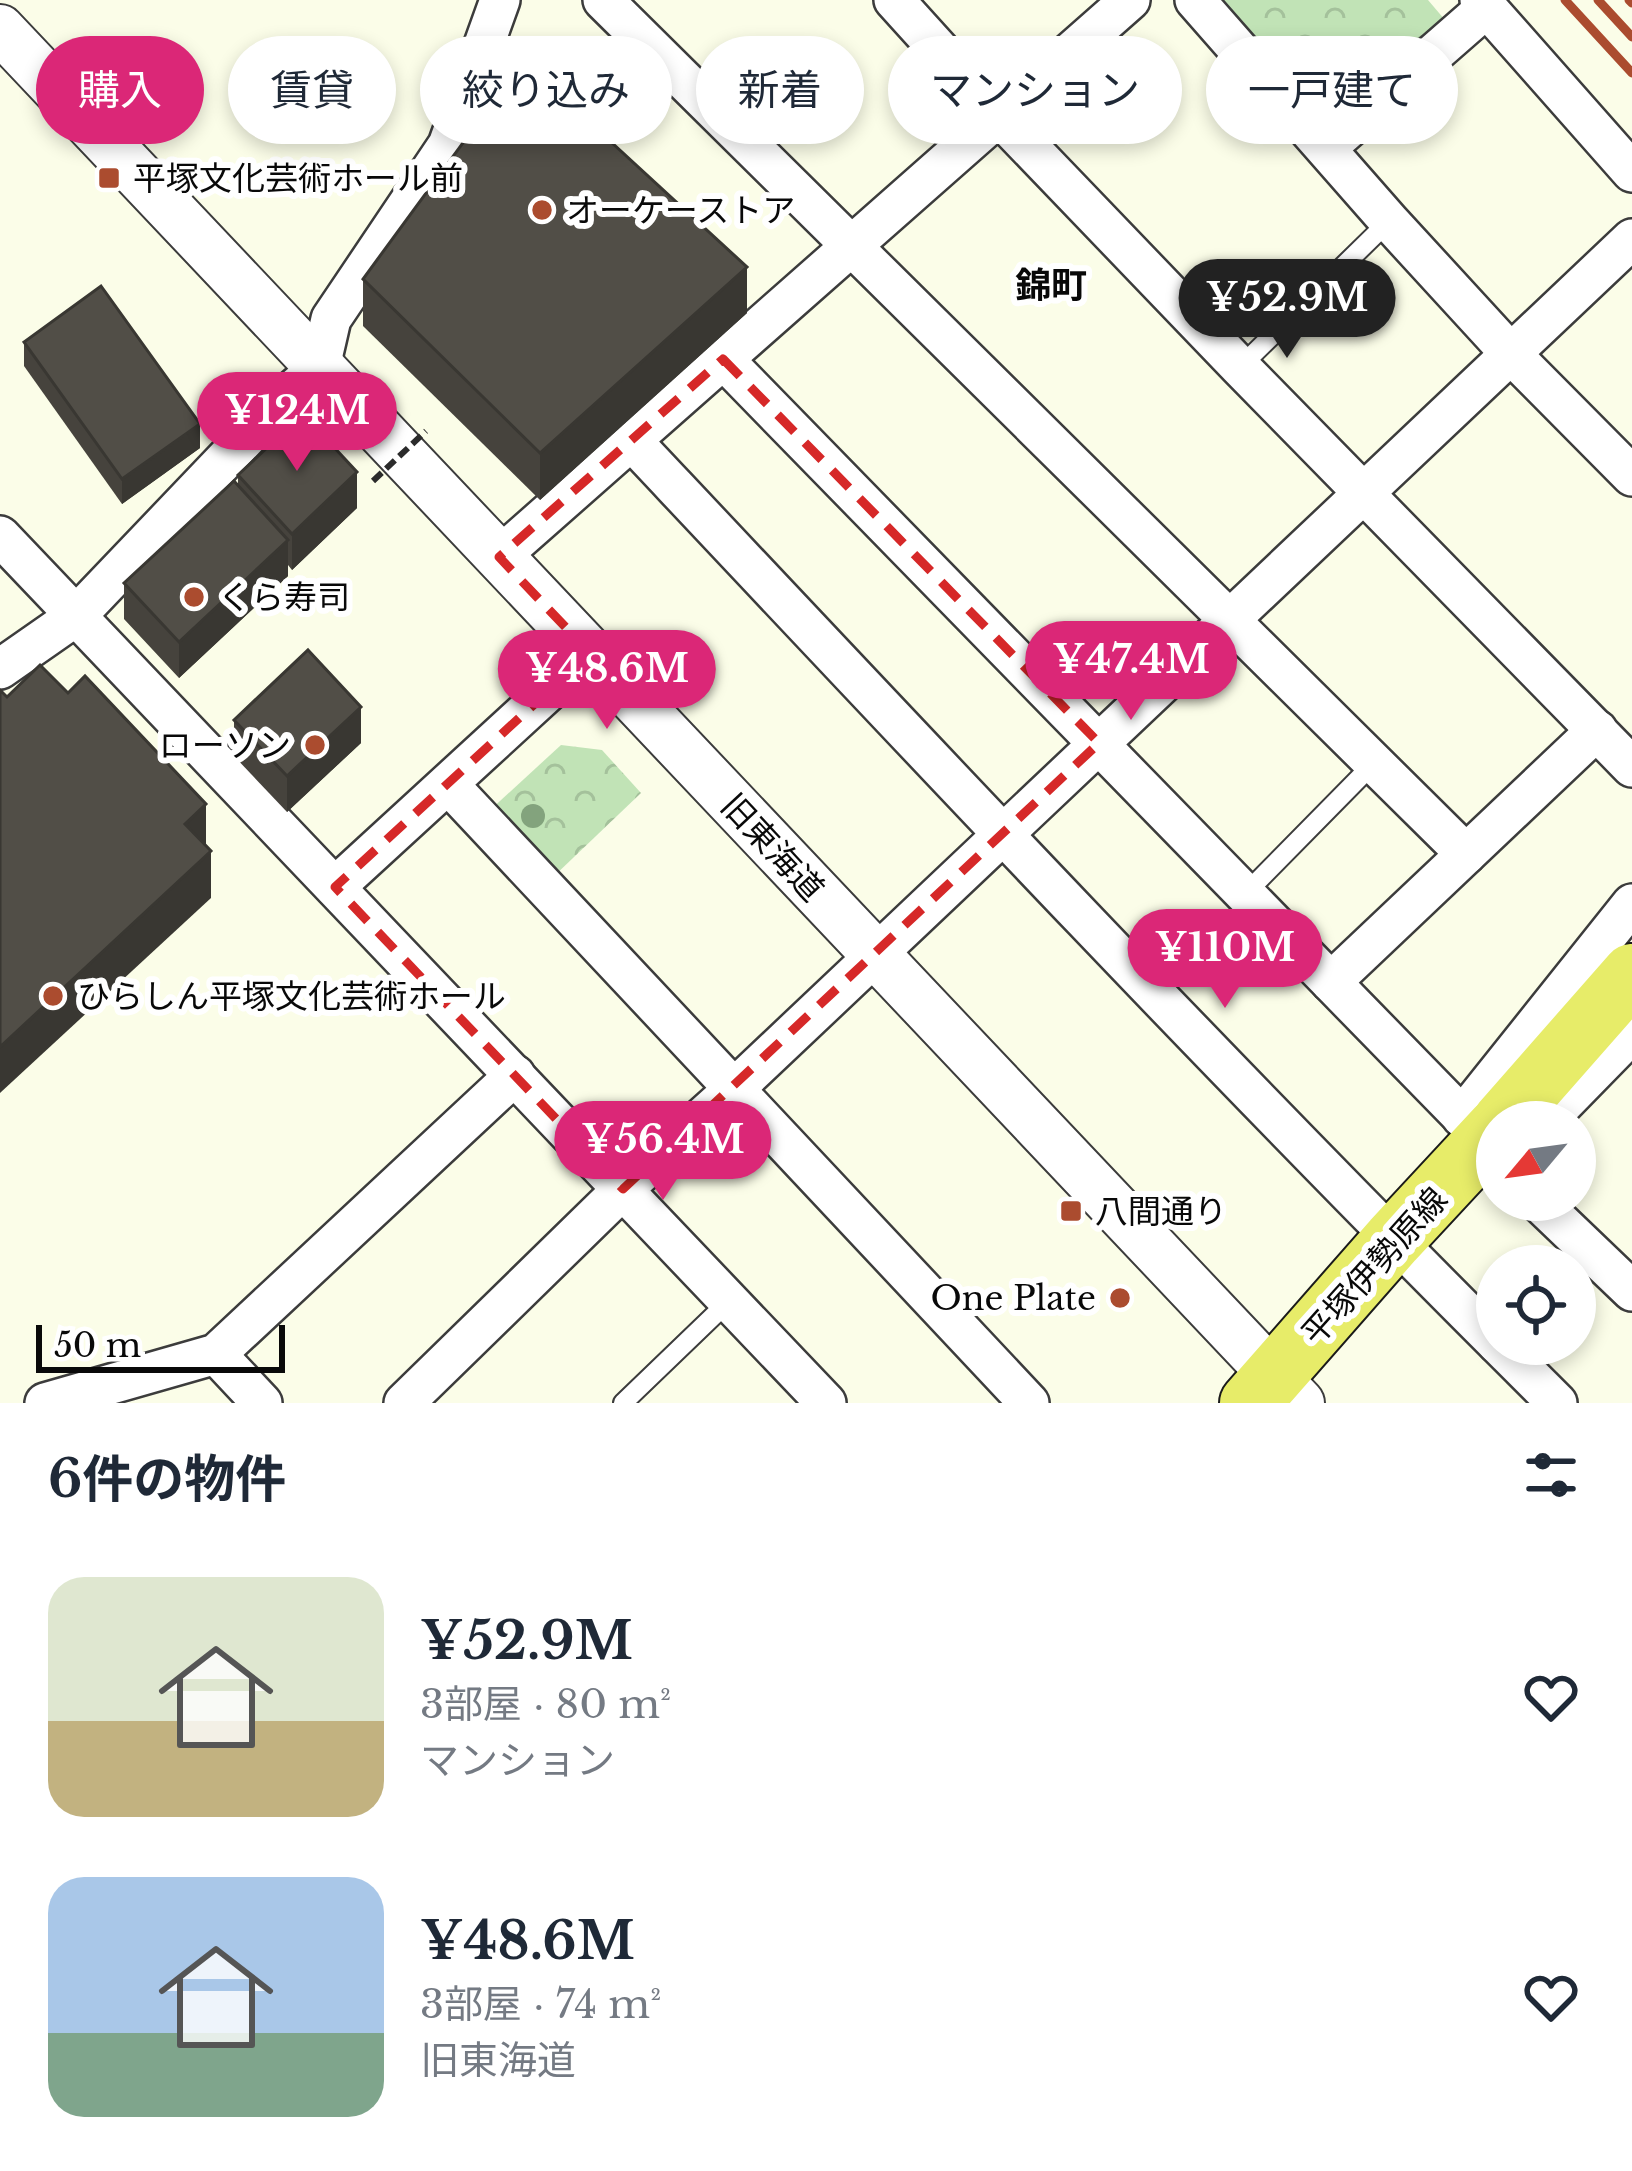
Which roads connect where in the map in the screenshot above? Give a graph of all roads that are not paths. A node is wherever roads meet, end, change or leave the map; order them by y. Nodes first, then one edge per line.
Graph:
1 (603, 0) edge
2 (894, 0) edge
3 (1130, 0) edge
4 (1195, 0) edge
5 (1483, 4) edge
6 (492, 6) edge
7 (0, 29) edge
8 (927, 36) edge
9 (1089, 36) edge
10 (967, 144) edge
11 (1026, 144) edge
12 (1326, 148) junction
13 (1632, 172) edge
14 (1389, 221) junction
15 (1632, 239) edge
16 (851, 246) junction
17 (1511, 353) junction
18 (724, 358) junction
19 (320, 367) junction
20 (1240, 367) junction
21 (631, 440) junction
22 (1632, 476) edge
23 (1363, 494) junction
24 (0, 536) edge
25 (499, 557) junction
26 (76, 616) junction
27 (1229, 620) junction
28 (590, 653) junction
29 (0, 669) edge
30 (1597, 730) junction
31 (1099, 743) junction
32 (1374, 763) junction
33 (1632, 767) edge
34 (448, 784) junction
35 (1002, 834) junction
36 (1466, 854) junction
37 (335, 887) junction
38 (1245, 894) junction
39 (1632, 904) edge
40 (874, 955) junction
41 (1632, 974) edge
42 (1331, 982) junction
43 (1632, 1033) edge
44 (515, 1075) junction
45 (734, 1089) junction
46 (1510, 1101) edge
47 (1519, 1101) edge
48 (1566, 1101) edge
49 (1476, 1124) edge
50 (1476, 1149) edge
51 (623, 1189) junction
52 (1559, 1221) edge
53 (1394, 1240) junction
54 (1632, 1292) edge
55 (729, 1301) junction
56 (1476, 1321) edge
57 (216, 1354) junction
58 (1520, 1365) edge
59 (1275, 1394) edge
60 (46, 1403) edge
61 (262, 1403) edge
62 (404, 1403) edge
63 (623, 1403) edge
64 (826, 1403) edge
65 (1029, 1403) edge
66 (1557, 1403) edge

1 - 16 street
2 - 8 street
3 - 9 street
4 - 12 street
5 - 12 street
5 - 13 street
6 - 19 street
7 - 19 street, 旧東海道
10 - 16 street
11 - 20 street
12 - 14 street
14 - 17 street
14 - 20 lane
15 - 17 street
16 - 18 street
16 - 27 street
17 - 22 street
17 - 23 street
18 - 21 street
18 - 31 street
19 - 25 street, 旧東海道
19 - 26 street
20 - 23 street
21 - 25 street
21 - 35 street
23 - 27 street
23 - 30 street
24 - 26 street
25 - 28 street, 旧東海道
26 - 29 street
26 - 37 street
27 - 31 street
27 - 32 street
28 - 34 street
28 - 40 street, 旧東海道
30 - 33 street
30 - 36 street
31 - 35 street
31 - 38 street
32 - 36 street
32 - 38 lane
34 - 37 street
34 - 45 street
35 - 40 street
35 - 53 street
36 - 42 street
37 - 44 street
38 - 42 street
39 - 46 street
40 - 45 street
40 - 59 street, 旧東海道
41 - 47 main road, 平塚伊勢原線
42 - 49 street
43 - 48 street
44 - 51 street
44 - 57 street
45 - 51 street
45 - 65 street
50 - 53 main road, 平塚伊勢原線
51 - 55 street
51 - 62 street
52 - 54 street
53 - 56 street
53 - 59 main road, 平塚伊勢原線
55 - 63 lane
55 - 64 street
57 - 60 street
57 - 61 street
58 - 66 street

